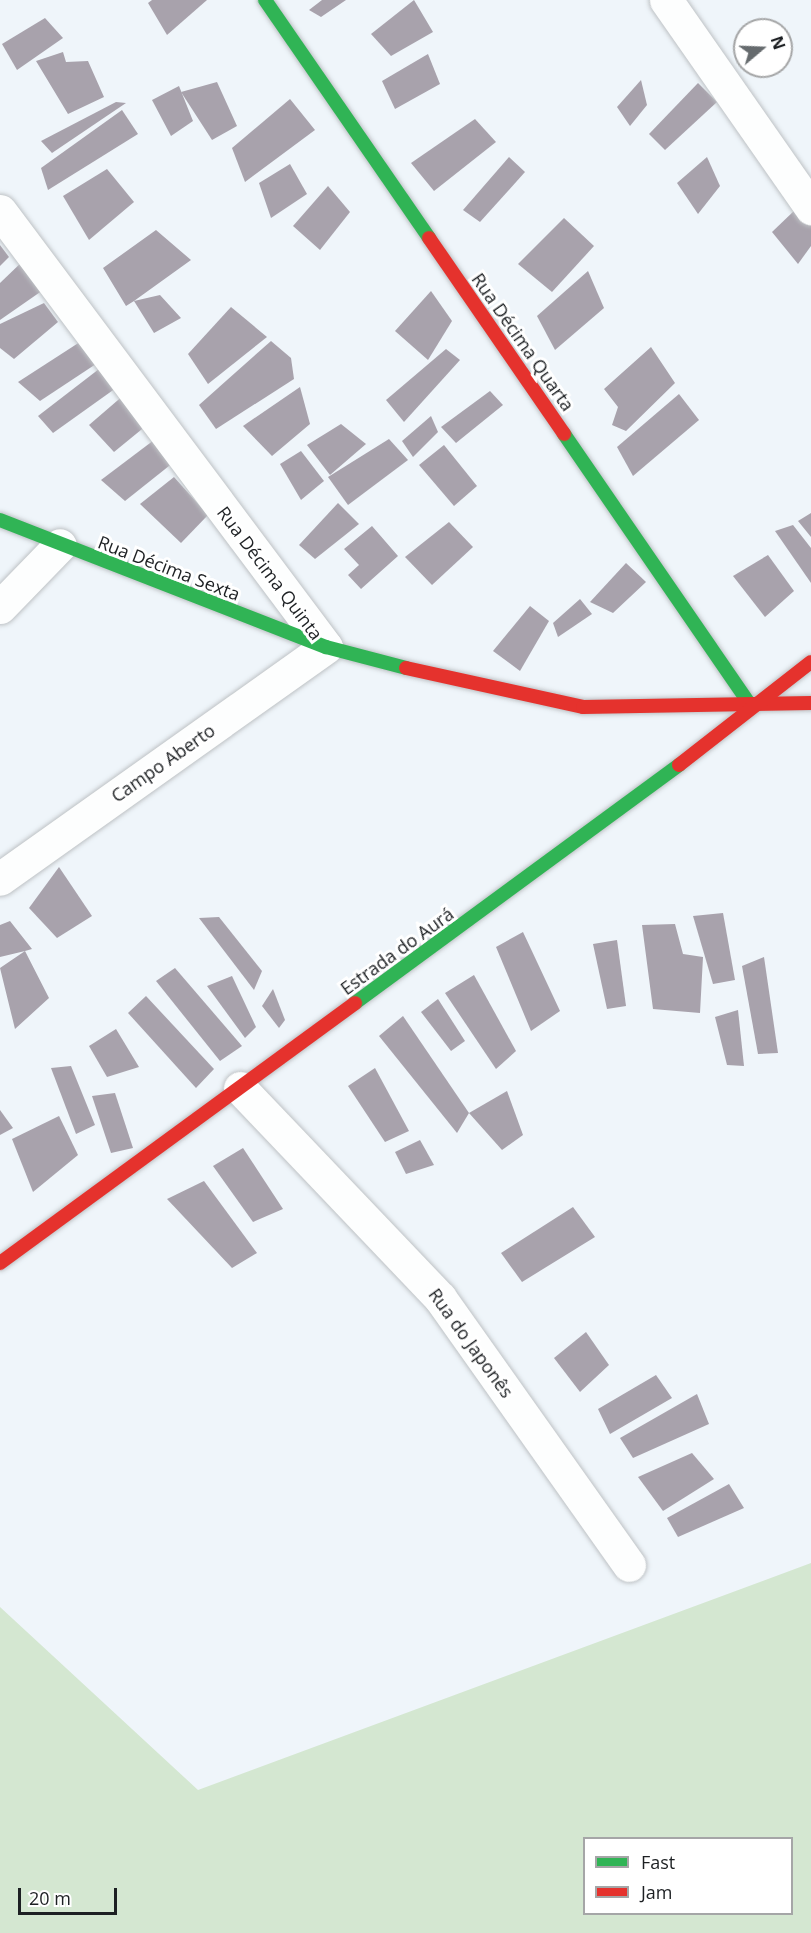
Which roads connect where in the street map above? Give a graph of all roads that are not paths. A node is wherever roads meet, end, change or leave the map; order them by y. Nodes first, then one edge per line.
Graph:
1 (265, 0) edge
2 (666, 0) edge
3 (811, 208) edge
4 (0, 211) edge
5 (0, 520) edge
6 (60, 545) junction
7 (0, 607) edge
8 (326, 647) junction
9 (811, 662) edge
10 (811, 704) edge
11 (750, 705) junction
12 (0, 879) edge
13 (240, 1088) junction
14 (0, 1263) edge
15 (629, 1565) dead end

1 - 11 street, Rua Décima Quarta
2 - 3 street
4 - 8 street, Rua Décima Quinta
5 - 6 street, Rua Décima Sexta
6 - 7 street
6 - 8 street, Rua Décima Sexta
8 - 11 street, Rua Décima Quinta
8 - 12 street, Campo Aberto
9 - 11 street, Estrada do Aurá
10 - 11 street, Rua Décima Quinta
11 - 13 street, Estrada do Aurá
13 - 14 street, Estrada do Aurá
13 - 15 street, Rua do Japonês

